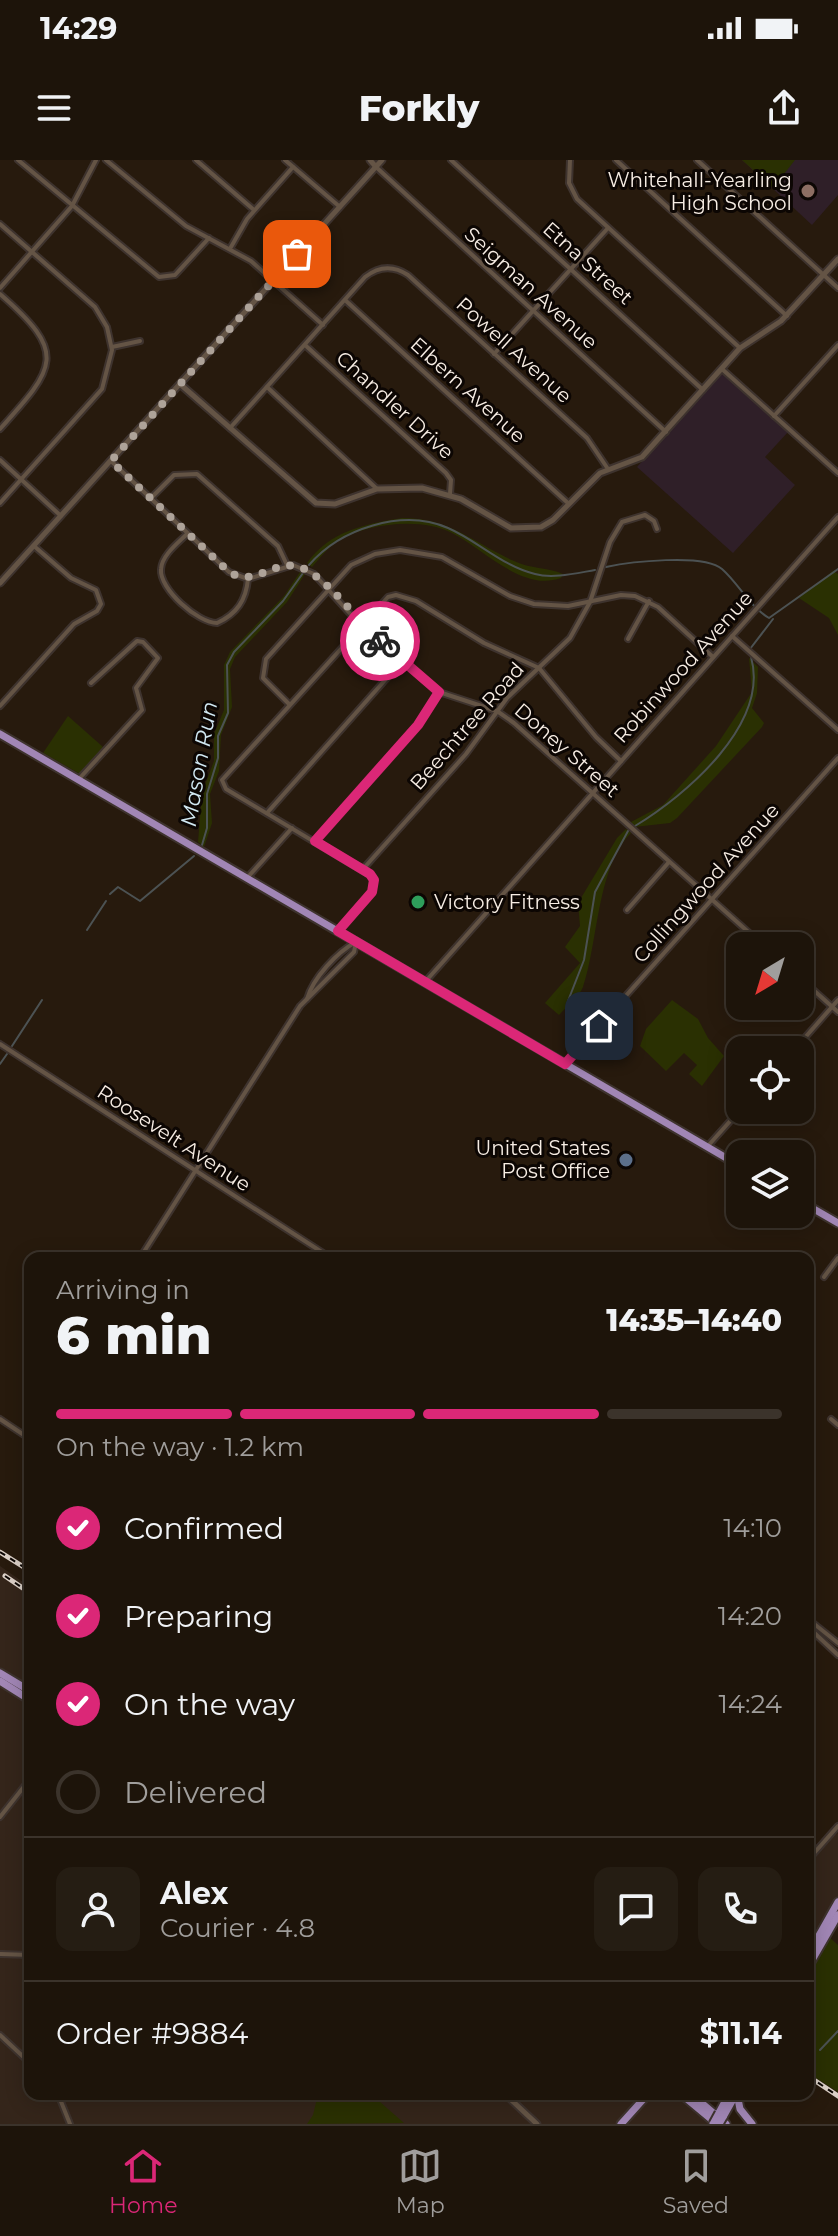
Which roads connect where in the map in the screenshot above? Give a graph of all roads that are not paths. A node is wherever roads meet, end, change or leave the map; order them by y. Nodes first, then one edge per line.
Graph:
1 (18, 160) edge
2 (96, 160) edge
3 (106, 160) edge
4 (196, 160) edge
5 (285, 160) edge
6 (370, 160) edge
7 (382, 160) edge
8 (451, 160) edge
9 (570, 160) edge
10 (616, 160) edge
11 (697, 160) edge
12 (293, 167) junction
13 (376, 167) junction
14 (72, 206) junction
15 (340, 207) junction
16 (254, 210) junction
17 (0, 224) edge
18 (608, 228) junction
19 (209, 238) junction
20 (231, 247) junction
21 (32, 252) junction
22 (838, 259) edge
23 (570, 269) junction
24 (824, 275) junction
25 (274, 280) junction
26 (838, 288) edge
27 (0, 291) edge
28 (345, 300) junction
29 (533, 311) junction
30 (787, 316) junction
31 (323, 325) junction
32 (140, 341) dead end
33 (304, 345) junction
34 (838, 345) edge
35 (112, 347) junction
36 (740, 348) junction
37 (494, 354) junction
38 (722, 369) junction
39 (180, 384) junction
40 (267, 387) junction
41 (703, 390) junction
42 (774, 416) junction
43 (229, 428) junction
44 (0, 429) edge
45 (666, 432) junction
46 (0, 460) edge
47 (111, 461) junction
48 (608, 469) junction
49 (838, 473) edge
50 (21, 480) junction
51 (377, 489) junction
52 (450, 494) junction
53 (151, 498) junction
54 (0, 503) edge
55 (569, 504) junction
56 (61, 516) junction
57 (838, 517) edge
58 (657, 529) dead end
59 (187, 534) junction
60 (34, 546) junction
61 (287, 565) junction
62 (248, 579) junction
63 (0, 583) edge
64 (330, 588) junction
65 (649, 601) junction
66 (590, 602) junction
67 (361, 625) junction
68 (732, 636) junction
69 (628, 639) dead end
70 (713, 657) junction
71 (402, 661) junction
72 (539, 668) junction
73 (91, 683) dead end
74 (439, 692) junction
75 (289, 704) junction
76 (0, 706) edge
77 (497, 711) junction
78 (838, 730) edge
79 (0, 734) edge
80 (838, 758) edge
81 (621, 761) junction
82 (78, 780) junction
83 (592, 793) junction
84 (267, 813) junction
85 (292, 828) junction
86 (315, 841) junction
87 (669, 862) junction
88 (363, 869) junction
89 (247, 878) junction
90 (712, 900) junction
91 (627, 910) dead end
92 (338, 931) junction
93 (748, 932) edge
94 (356, 942) junction
95 (330, 965) junction
96 (336, 971) junction
97 (424, 982) junction
98 (311, 986) junction
99 (814, 991) edge
100 (317, 992) junction
101 (307, 999) junction
102 (838, 1000) edge
103 (832, 1007) junction
104 (838, 1012) edge
105 (806, 1036) edge
106 (0, 1044) edge
107 (565, 1064) junction
108 (728, 1124) edge
109 (707, 1147) junction
110 (726, 1158) edge
111 (196, 1172) junction
112 (814, 1209) edge
113 (838, 1223) edge
114 (144, 1252) edge
115 (322, 1252) edge
116 (838, 1258) edge
117 (824, 1277) dead end
118 (0, 1419) edge
119 (831, 1419) dead end
120 (838, 1425) edge
121 (24, 1434) edge
122 (814, 1624) edge
123 (814, 1633) edge
124 (838, 1643) edge
125 (838, 1655) edge
126 (0, 1673) edge
127 (0, 1681) edge
128 (24, 1687) edge
129 (24, 1696) edge
130 (24, 1787) edge
131 (0, 1817) edge
132 (838, 1826) edge
133 (814, 1853) edge
134 (838, 1902) edge
135 (838, 1915) edge
136 (814, 1944) edge
137 (0, 1954) edge
138 (24, 1955) edge
139 (814, 1957) edge
140 (0, 2035) edge
141 (24, 2057) edge
142 (60, 2100) edge
143 (511, 2100) edge
144 (643, 2100) edge
145 (690, 2100) edge
146 (697, 2100) edge
147 (727, 2100) edge
148 (733, 2100) edge
149 (738, 2100) edge
150 (720, 2121) edge
151 (70, 2124) edge
152 (539, 2124) edge
153 (621, 2124) edge
154 (752, 2124) edge

1 - 14 street
2 - 14 street
3 - 19 street
4 - 16 street
5 - 12 street
6 - 13 street
7 - 13 street
8 - 23 street, Etna Street
9 - 18 street
10 - 30 street
11 - 24 street
12 - 15 street
12 - 16 street
13 - 15 street
13 - 29 street, Seigman Avenue
14 - 19 street
14 - 21 street
15 - 25 street
16 - 20 street
17 - 21 street
18 - 23 street
18 - 36 street
19 - 20 street
20 - 25 street
21 - 27 street
21 - 35 street
22 - 24 street
23 - 29 street
23 - 41 street, Etna Street
24 - 26 street
24 - 30 street
25 - 31 street
25 - 39 street
27 - 44 street
28 - 31 street
28 - 37 street, Powell Avenue
28 - 55 street, Elbern Avenue
29 - 37 street
29 - 45 street, Seigman Avenue
30 - 36 street
31 - 33 street
32 - 35 street
33 - 40 street
33 - 52 street, Chandler Drive
34 - 42 street
35 - 50 street
36 - 38 street
37 - 48 street, Powell Avenue
38 - 41 street
38 - 42 street
39 - 43 street
39 - 47 street
40 - 43 street
40 - 51 street
41 - 45 street
42 - 49 street
43 - 51 street
45 - 48 street
46 - 50 street
47 - 53 street
47 - 56 street
48 - 55 street
50 - 54 street
50 - 56 street
51 - 52 street
52 - 55 street
53 - 59 street
53 - 61 street
56 - 60 street
57 - 68 street, Robinwood Avenue
58 - 66 street, Beechtree Road
59 - 62 street
59 - 62 street
60 - 63 street
60 - 76 street
61 - 62 street
61 - 64 street, Doney Street
64 - 66 street
64 - 67 street, Doney Street
64 - 75 street
65 - 66 street
65 - 69 street
65 - 70 street
66 - 72 street, Beechtree Road
67 - 71 street, Doney Street
67 - 72 street
67 - 75 street
68 - 70 street, Robinwood Avenue
68 - 78 street
70 - 81 street, Robinwood Avenue
71 - 74 street, Doney Street
71 - 84 street
72 - 77 street, Beechtree Road
72 - 81 street
73 - 82 street
74 - 77 street, Doney Street
74 - 86 street
75 - 84 street
77 - 83 street, Doney Street
77 - 88 street, Beechtree Road
79 - 82 main road
80 - 90 street, Collingwood Avenue
81 - 83 street, Robinwood Avenue
82 - 89 main road
83 - 87 street, Doney Street
83 - 97 street, Robinwood Avenue
84 - 85 street
85 - 86 street
85 - 89 street
86 - 88 street
87 - 90 street, Doney Street
87 - 91 street
88 - 92 street
89 - 92 main road
90 - 93 street, Doney Street
90 - 107 street, Collingwood Avenue
92 - 94 main road
94 - 95 street
94 - 96 street
94 - 97 main road
95 - 96 street
95 - 98 street
96 - 100 street
97 - 107 main road
98 - 100 street
98 - 101 street
99 - 103 street
100 - 101 street
101 - 111 street
102 - 103 street
103 - 104 street
103 - 105 street
106 - 111 street, Roosevelt Avenue
107 - 109 main road
108 - 109 street
109 - 110 main road
111 - 114 street
111 - 115 street, Roosevelt Avenue
112 - 113 main road
116 - 117 street
118 - 121 street
119 - 120 street
122 - 124 street
123 - 125 street
126 - 128 main road
127 - 129 main road
130 - 131 street
132 - 133 street
134 - 136 main road
135 - 139 main road
137 - 138 street
140 - 141 street
142 - 151 street
143 - 152 street
144 - 153 main road
145 - 150 main road
146 - 150 main road
147 - 150 main road
148 - 150 main road
149 - 154 main road

